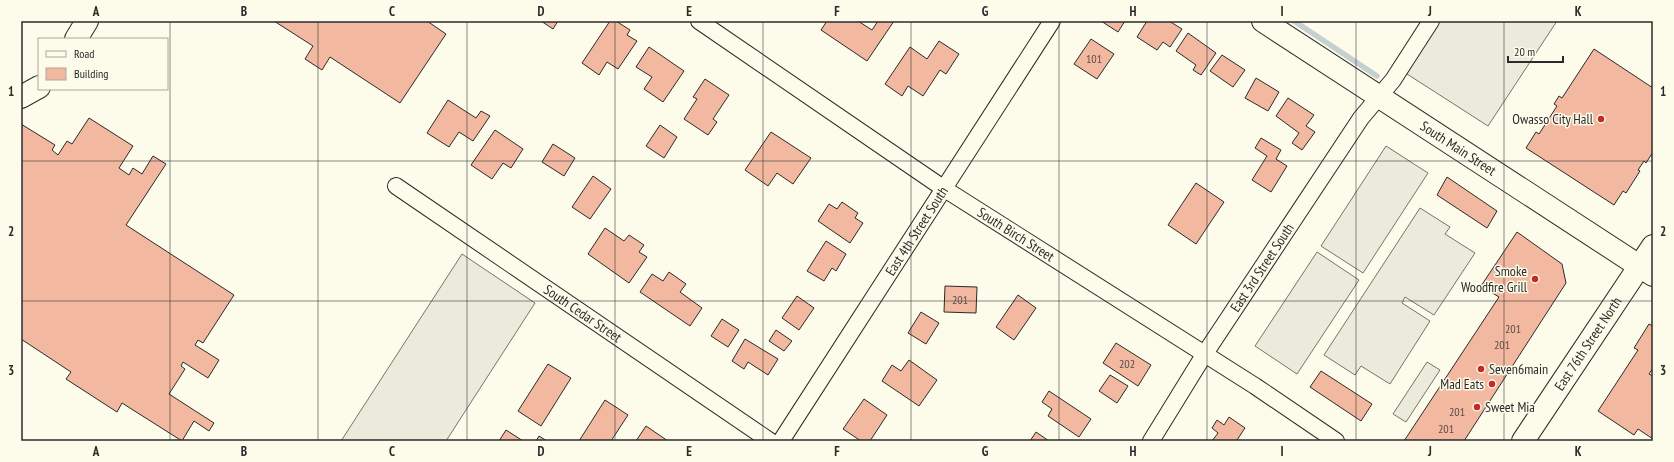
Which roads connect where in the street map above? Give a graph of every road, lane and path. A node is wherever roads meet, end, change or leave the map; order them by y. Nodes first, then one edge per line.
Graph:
1 (88, 21) edge
2 (699, 21) edge
3 (1052, 21) edge
4 (1263, 21) edge
5 (1431, 21) edge
6 (77, 38) edge
7 (38, 88) edge
8 (1379, 97) junction
9 (21, 98) edge
10 (396, 186) dead end
11 (943, 188) junction
12 (1653, 246) edge
13 (1646, 271) edge
14 (1204, 355) junction
15 (770, 441) edge
16 (781, 441) edge
17 (1151, 441) edge
18 (1336, 441) edge
19 (1523, 441) edge

1 - 6 street
2 - 11 street, South Birch Street
3 - 11 street, East 4th Street South
4 - 8 street, South Main Street
5 - 8 street, East 3rd Street South
7 - 9 street
8 - 13 street, South Main Street
8 - 14 street, East 3rd Street South
10 - 15 street, South Cedar Street
11 - 14 street, South Birch Street
11 - 16 street, East 4th Street South
12 - 13 street, East 76th Street North
13 - 19 street, East 76th Street North
14 - 17 street, East 3rd Street South
14 - 18 street, South Birch Street

